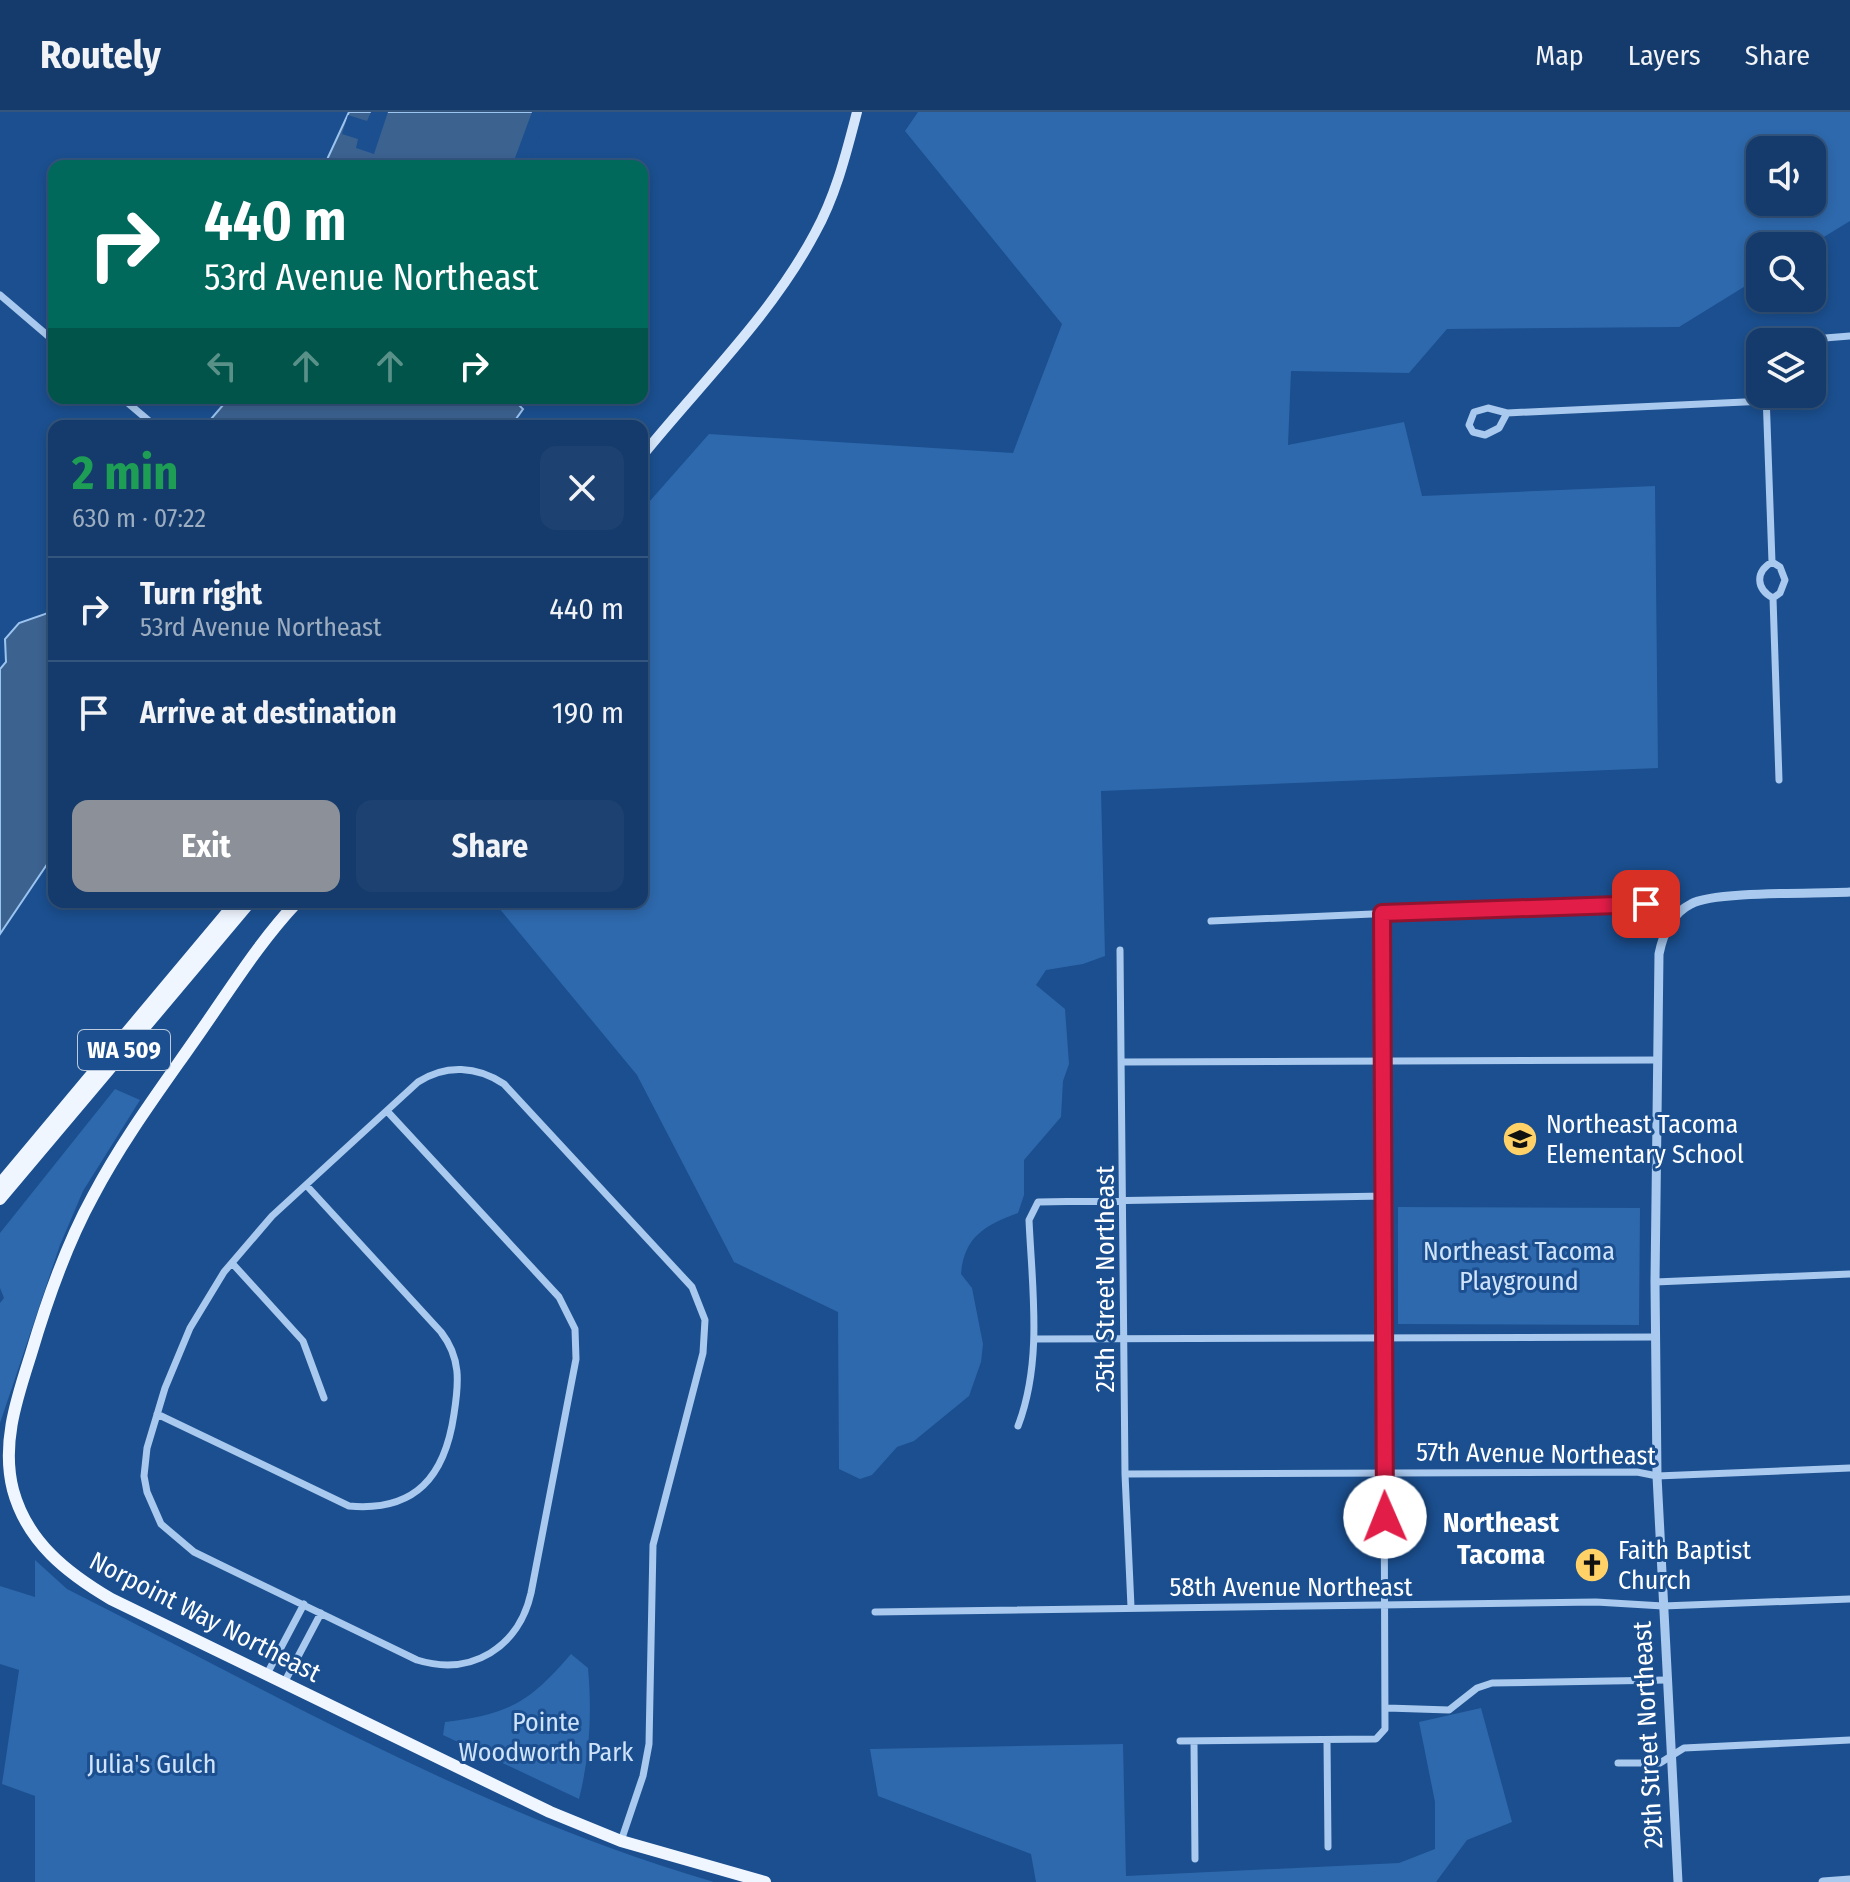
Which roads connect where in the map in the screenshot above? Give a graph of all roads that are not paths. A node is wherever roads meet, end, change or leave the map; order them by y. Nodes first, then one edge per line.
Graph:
1 (857, 112) edge
2 (0, 295) edge
3 (48, 336) edge
4 (1850, 336) edge
5 (1826, 338) edge
6 (1746, 399) edge
7 (129, 404) edge
8 (1766, 408) edge
9 (1507, 413) junction
10 (148, 420) edge
11 (648, 449) edge
12 (1772, 562) junction
13 (1773, 598) junction
14 (1779, 780) dead end
15 (1850, 892) edge
16 (231, 908) edge
17 (245, 908) edge
18 (292, 908) edge
19 (1382, 913) junction
20 (1674, 917) junction
21 (1211, 921) dead end
22 (1120, 950) dead end
23 (1382, 1060) junction
24 (1656, 1060) junction
25 (1122, 1062) junction
26 (387, 1111) junction
27 (0, 1184) edge
28 (307, 1186) junction
29 (1385, 1196) junction
30 (0, 1199) edge
31 (1125, 1199) junction
32 (232, 1263) junction
33 (1850, 1274) edge
34 (1655, 1282) junction
35 (1385, 1335) junction
36 (1655, 1337) junction
37 (1126, 1338) junction
38 (1034, 1339) junction
39 (324, 1398) dead end
40 (157, 1414) junction
41 (1018, 1426) dead end
42 (1850, 1468) edge
43 (1384, 1473) junction
44 (1125, 1474) junction
45 (1657, 1476) junction
46 (1850, 1599) edge
47 (304, 1604) junction
48 (1663, 1606) junction
49 (1131, 1607) junction
50 (1384, 1607) junction
51 (875, 1612) dead end
52 (321, 1613) junction
53 (267, 1674) junction
54 (1667, 1680) junction
55 (284, 1683) junction
56 (1387, 1708) junction
57 (1327, 1740) junction
58 (1850, 1740) edge
59 (1180, 1741) dead end
60 (1194, 1742) junction
61 (1672, 1754) junction
62 (1618, 1763) dead end
63 (621, 1841) junction
64 (1328, 1847) dead end
65 (1195, 1859) dead end
66 (1850, 1880) edge
67 (765, 1882) edge
68 (1678, 1882) edge
69 (1823, 1882) edge

1 - 11 main road
2 - 3 street
4 - 5 street
6 - 9 street
7 - 10 street
8 - 12 street
9 - 9 street
12 - 13 street
12 - 13 street
13 - 14 street
15 - 20 street
16 - 27 main road, WA 509
17 - 30 main road, WA 509
18 - 53 main road, Norpoint Way Northeast
19 - 20 street
19 - 21 street
19 - 23 street
20 - 24 street, 29th Street Northeast
22 - 25 street, 25th Street Northeast
23 - 24 street
23 - 25 street
23 - 29 street
24 - 34 street, 29th Street Northeast
25 - 31 street, 25th Street Northeast
26 - 28 street
26 - 52 street
26 - 63 street
28 - 32 street
28 - 40 street
29 - 31 street
29 - 35 street
31 - 37 street, 25th Street Northeast
31 - 38 street
32 - 39 street
32 - 40 street
33 - 34 street
34 - 36 street, 29th Street Northeast
35 - 36 street
35 - 37 street
35 - 43 street
36 - 45 street, 29th Street Northeast
37 - 38 street
37 - 44 street, 25th Street Northeast
38 - 41 street
40 - 47 street
42 - 45 street, 57th Avenue Northeast
43 - 44 street, 57th Avenue Northeast
43 - 45 street, 57th Avenue Northeast
43 - 50 street
44 - 49 street, 25th Street Northeast
45 - 48 street, 29th Street Northeast
46 - 48 street, 58th Avenue Northeast
47 - 52 street
47 - 53 street
48 - 50 street, 58th Avenue Northeast
48 - 54 street, 29th Street Northeast
49 - 50 street, 58th Avenue Northeast
49 - 51 street, 58th Avenue Northeast
50 - 56 street
52 - 55 street
53 - 55 main road, Norpoint Way Northeast
54 - 56 street
54 - 61 street, 29th Street Northeast
55 - 63 main road, Norpoint Way Northeast
56 - 57 street
57 - 60 street
57 - 64 street
58 - 61 street
59 - 60 street
60 - 65 street
61 - 62 street
61 - 68 street, 29th Street Northeast
63 - 67 main road, Norpoint Way Northeast
66 - 69 street

